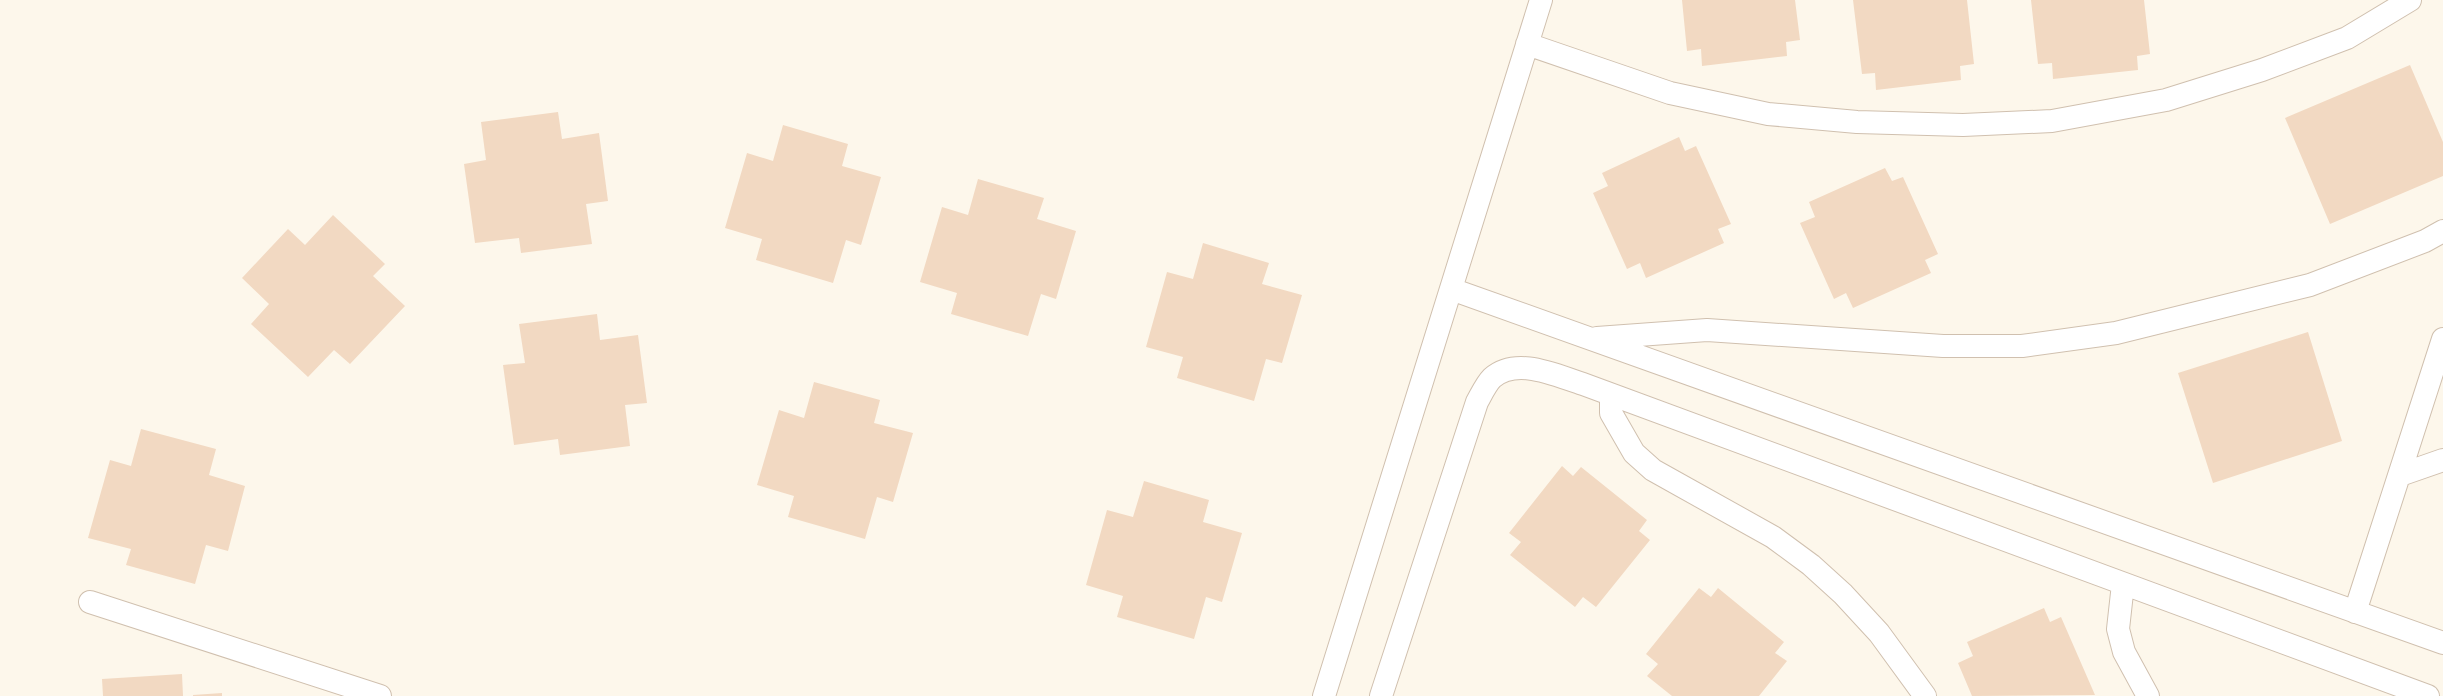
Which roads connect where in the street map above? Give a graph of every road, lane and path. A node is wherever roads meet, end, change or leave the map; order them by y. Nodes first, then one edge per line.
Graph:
1 (1541, 0) edge
2 (2410, 0) edge
3 (1527, 44) junction
4 (2443, 231) edge
5 (1451, 289) junction
6 (1590, 339) junction
7 (2443, 339) edge
8 (1612, 395) junction
9 (2443, 460) edge
10 (2400, 474) junction
11 (2123, 584) junction
12 (90, 602) dead end
13 (2356, 612) junction
14 (2443, 643) edge
15 (380, 696) edge
16 (1324, 696) edge
17 (1381, 696) edge
18 (1925, 696) edge
19 (2148, 696) edge
20 (2428, 696) edge

1 - 3 street
2 - 3 street
3 - 5 street
4 - 6 street
5 - 6 street
5 - 16 street
6 - 13 street
7 - 10 street
8 - 11 street
8 - 17 street
8 - 18 street
9 - 10 street
10 - 13 street
11 - 19 street
11 - 20 street
12 - 15 street
13 - 14 street

